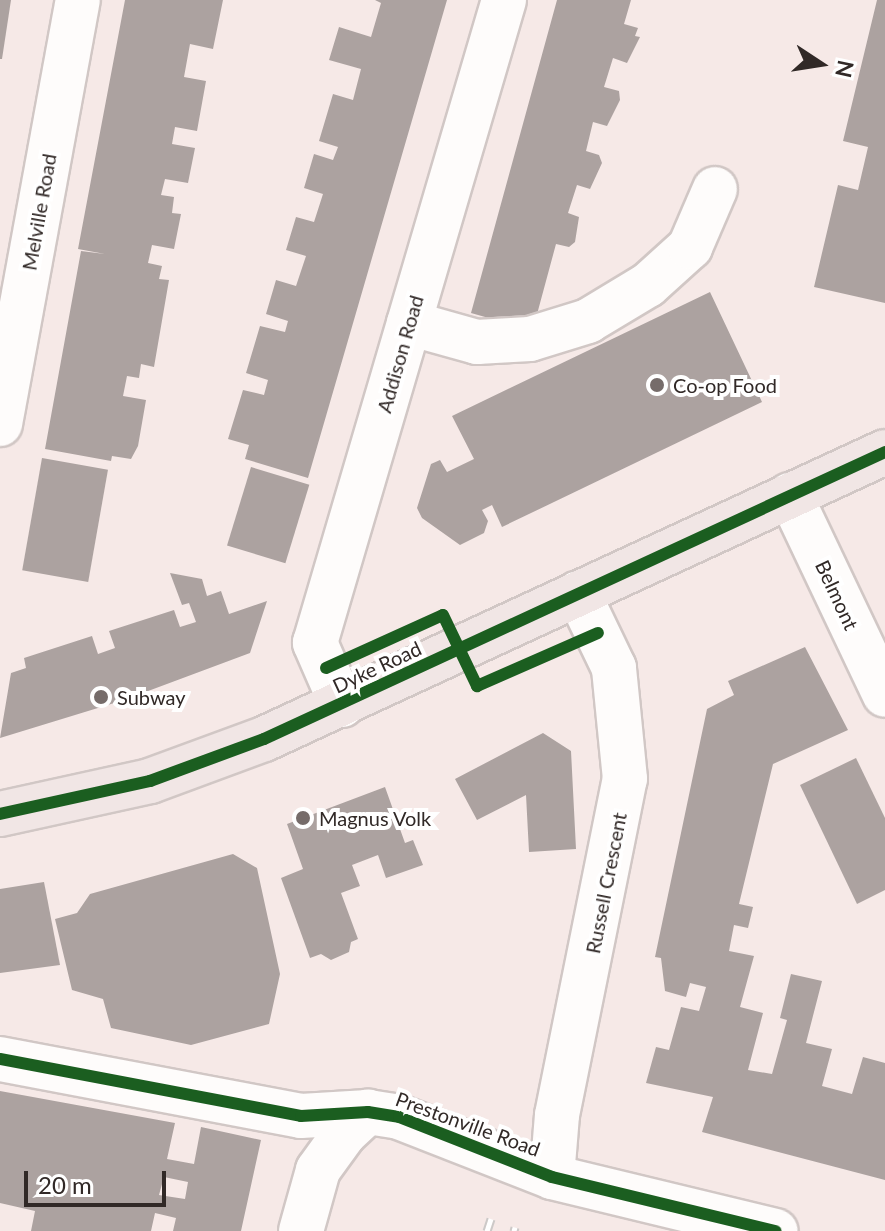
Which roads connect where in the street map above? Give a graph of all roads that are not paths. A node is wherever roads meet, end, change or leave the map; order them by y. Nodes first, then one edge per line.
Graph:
1 (78, 0) edge
2 (504, 0) edge
3 (715, 189) dead end
4 (409, 323) junction
5 (0, 424) edge
6 (885, 452) edge
7 (790, 495) junction
8 (578, 593) junction
9 (885, 695) edge
10 (342, 705) junction
11 (0, 814) edge
12 (0, 1059) edge
13 (368, 1112) junction
14 (552, 1177) junction
15 (301, 1231) edge
16 (776, 1231) edge

1 - 5 street, Melville Road
2 - 4 street, Addison Road
3 - 4 street
4 - 10 street, Addison Road
6 - 7 main road, Dyke Road
7 - 8 main road, Dyke Road
7 - 9 street, Belmont
8 - 10 main road, Dyke Road
8 - 14 street, Russell Crescent
10 - 11 main road, Dyke Road
12 - 13 street, Prestonville Road
13 - 14 street, Prestonville Road
13 - 15 street
14 - 16 street, Prestonville Road

